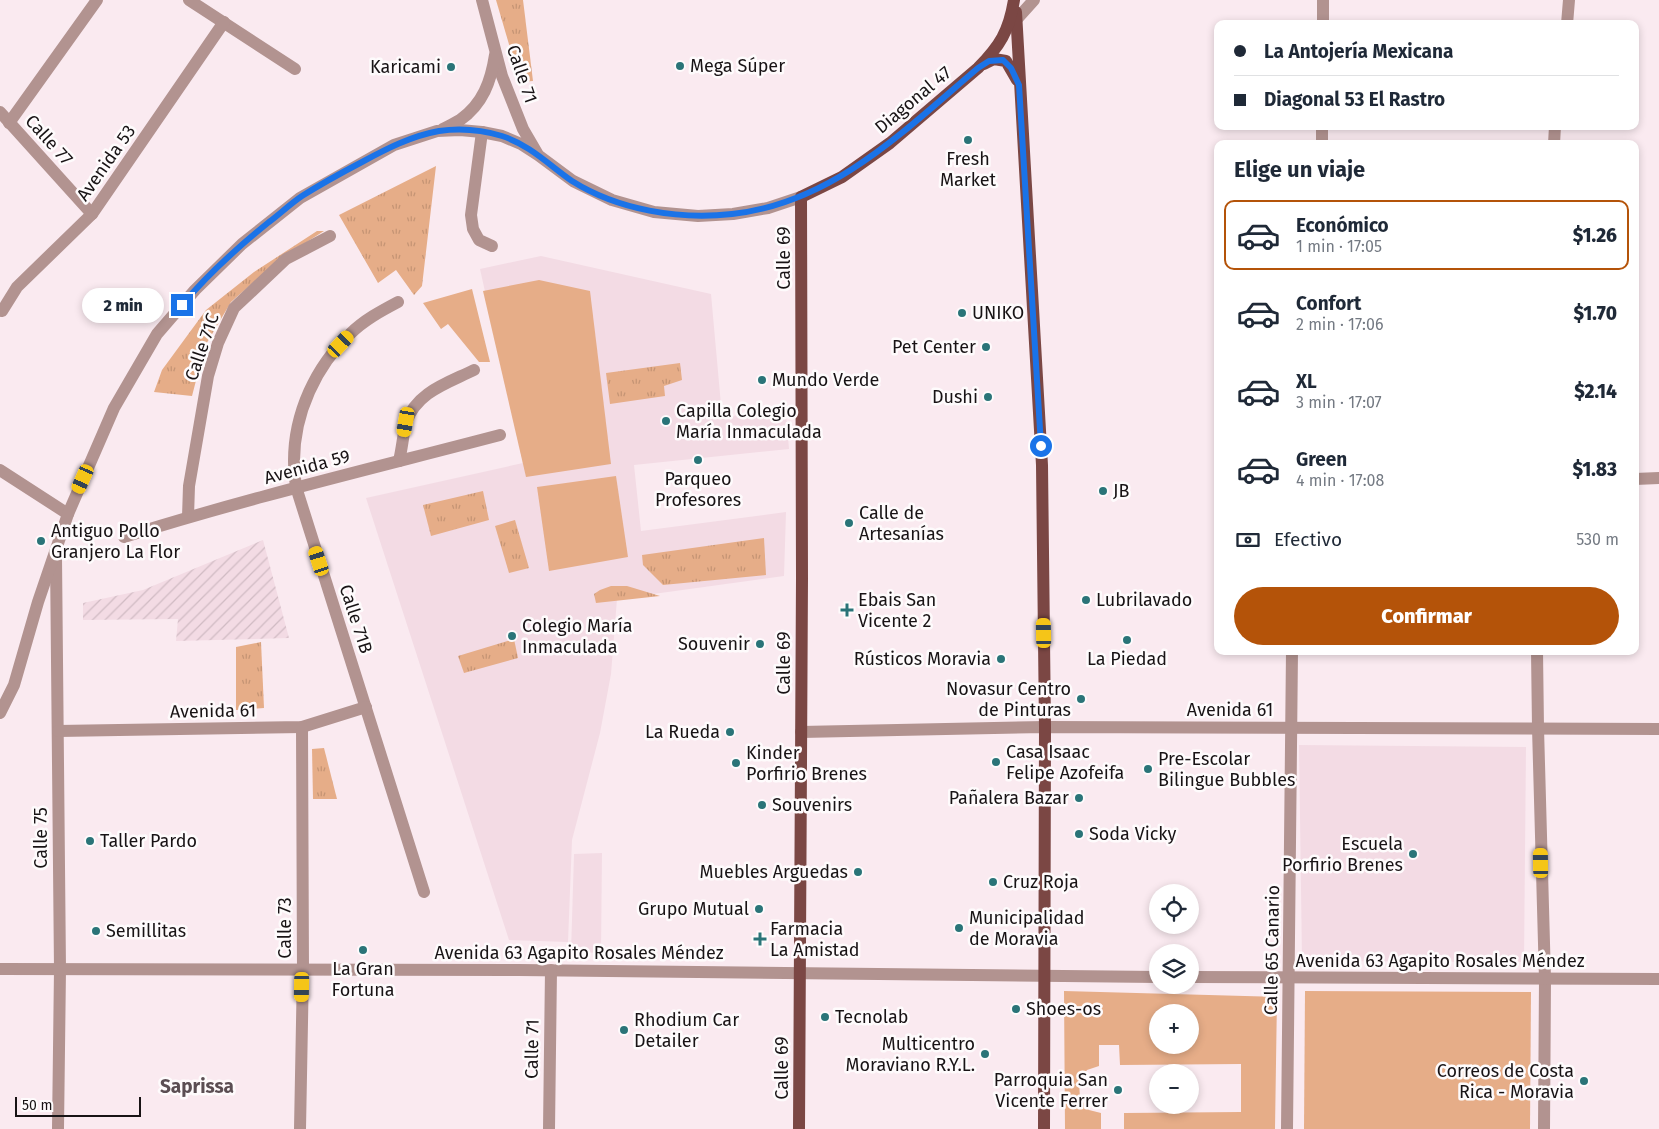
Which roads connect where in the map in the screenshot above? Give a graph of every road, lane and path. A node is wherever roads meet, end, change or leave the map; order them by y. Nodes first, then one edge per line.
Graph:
1 (97, 0) edge
2 (190, 0) edge
3 (482, 0) edge
4 (1015, 0) edge
5 (1034, 0) edge
6 (1323, 0) edge
7 (1570, 0) edge
8 (1016, 20) junction
9 (1323, 20) edge
10 (1568, 20) edge
11 (224, 22) junction
12 (495, 50) junction
13 (978, 68) junction
14 (295, 69) dead end
15 (1019, 85) junction
16 (0, 112) edge
17 (10, 122) junction
18 (437, 132) junction
19 (482, 132) junction
20 (538, 155) junction
21 (801, 197) junction
22 (92, 214) junction
23 (330, 236) dead end
24 (492, 246) dead end
25 (398, 302) dead end
26 (2, 311) dead end
27 (474, 370) dead end
28 (500, 435) dead end
29 (400, 461) junction
30 (0, 470) edge
31 (1659, 478) edge
32 (1639, 479) edge
33 (296, 488) junction
34 (68, 514) junction
35 (188, 517) junction
36 (124, 537) dead end
37 (55, 547) junction
38 (1292, 655) edge
39 (1537, 655) edge
40 (366, 707) junction
41 (0, 713) edge
42 (302, 727) junction
43 (1045, 727) junction
44 (1291, 727) junction
45 (1538, 728) junction
46 (1659, 729) edge
47 (58, 731) junction
48 (800, 732) junction
49 (424, 892) dead end
50 (0, 969) edge
51 (60, 969) junction
52 (303, 969) junction
53 (551, 970) junction
54 (800, 973) junction
55 (1045, 976) junction
56 (1149, 977) edge
57 (1199, 977) edge
58 (1289, 978) junction
59 (1544, 979) junction
60 (1659, 979) edge
61 (58, 1129) edge
62 (300, 1129) edge
63 (549, 1129) edge
64 (799, 1129) edge
65 (1044, 1129) edge
66 (1287, 1129) edge
67 (1544, 1129) edge

1 - 17 street
2 - 11 street
3 - 12 street, Calle 71
4 - 8 main road
4 - 13 main road, Diagonal 47
5 - 8 street
6 - 9 street
7 - 10 street
8 - 15 main road
11 - 14 street
11 - 22 street, Avenida 53
12 - 18 street
12 - 20 street, Calle 71
13 - 15 main road
13 - 21 main road, Diagonal 47
15 - 43 main road
16 - 17 street, Calle 77
17 - 22 street, Calle 77
18 - 19 street
18 - 34 street
19 - 20 street
19 - 24 street
20 - 21 street
21 - 48 main road, Calle 69
22 - 26 street, Avenida 53
23 - 35 street, Calle 71C
25 - 33 street, Calle 71B
27 - 29 street
28 - 29 street, Avenida 59
29 - 33 street, Avenida 59
30 - 34 street
31 - 32 street
33 - 35 street, Avenida 59
33 - 40 street, Calle 71B
34 - 37 street
35 - 36 street, Avenida 59
37 - 41 street
37 - 47 street, Calle 75
38 - 44 street, Calle 65 Canario
39 - 45 street
40 - 42 street, Avenida 61
40 - 49 street, Calle 71B
42 - 47 street, Avenida 61
42 - 52 street, Calle 73
43 - 44 street, Avenida 61
43 - 48 street, Avenida 61
43 - 55 main road
44 - 45 street, Avenida 61
44 - 58 street, Calle 65 Canario
45 - 46 street, Avenida 61
45 - 59 street
47 - 51 street, Calle 75
48 - 54 main road, Calle 69
50 - 51 street, Avenida 63 Agapito Rosales Méndez
51 - 52 street, Avenida 63 Agapito Rosales Méndez
51 - 61 street, Calle 75
52 - 53 street, Avenida 63 Agapito Rosales Méndez
52 - 62 street, Calle 73
53 - 54 street, Avenida 63 Agapito Rosales Méndez
53 - 63 street, Calle 71
54 - 55 street, Avenida 63 Agapito Rosales Méndez
54 - 64 main road, Calle 69
55 - 56 street, Avenida 63 Agapito Rosales Méndez
55 - 65 main road
57 - 58 street, Avenida 63 Agapito Rosales Méndez
58 - 59 street, Avenida 63 Agapito Rosales Méndez
58 - 66 street, Calle 65 Canario
59 - 60 street, Avenida 63 Agapito Rosales Méndez
59 - 67 street

